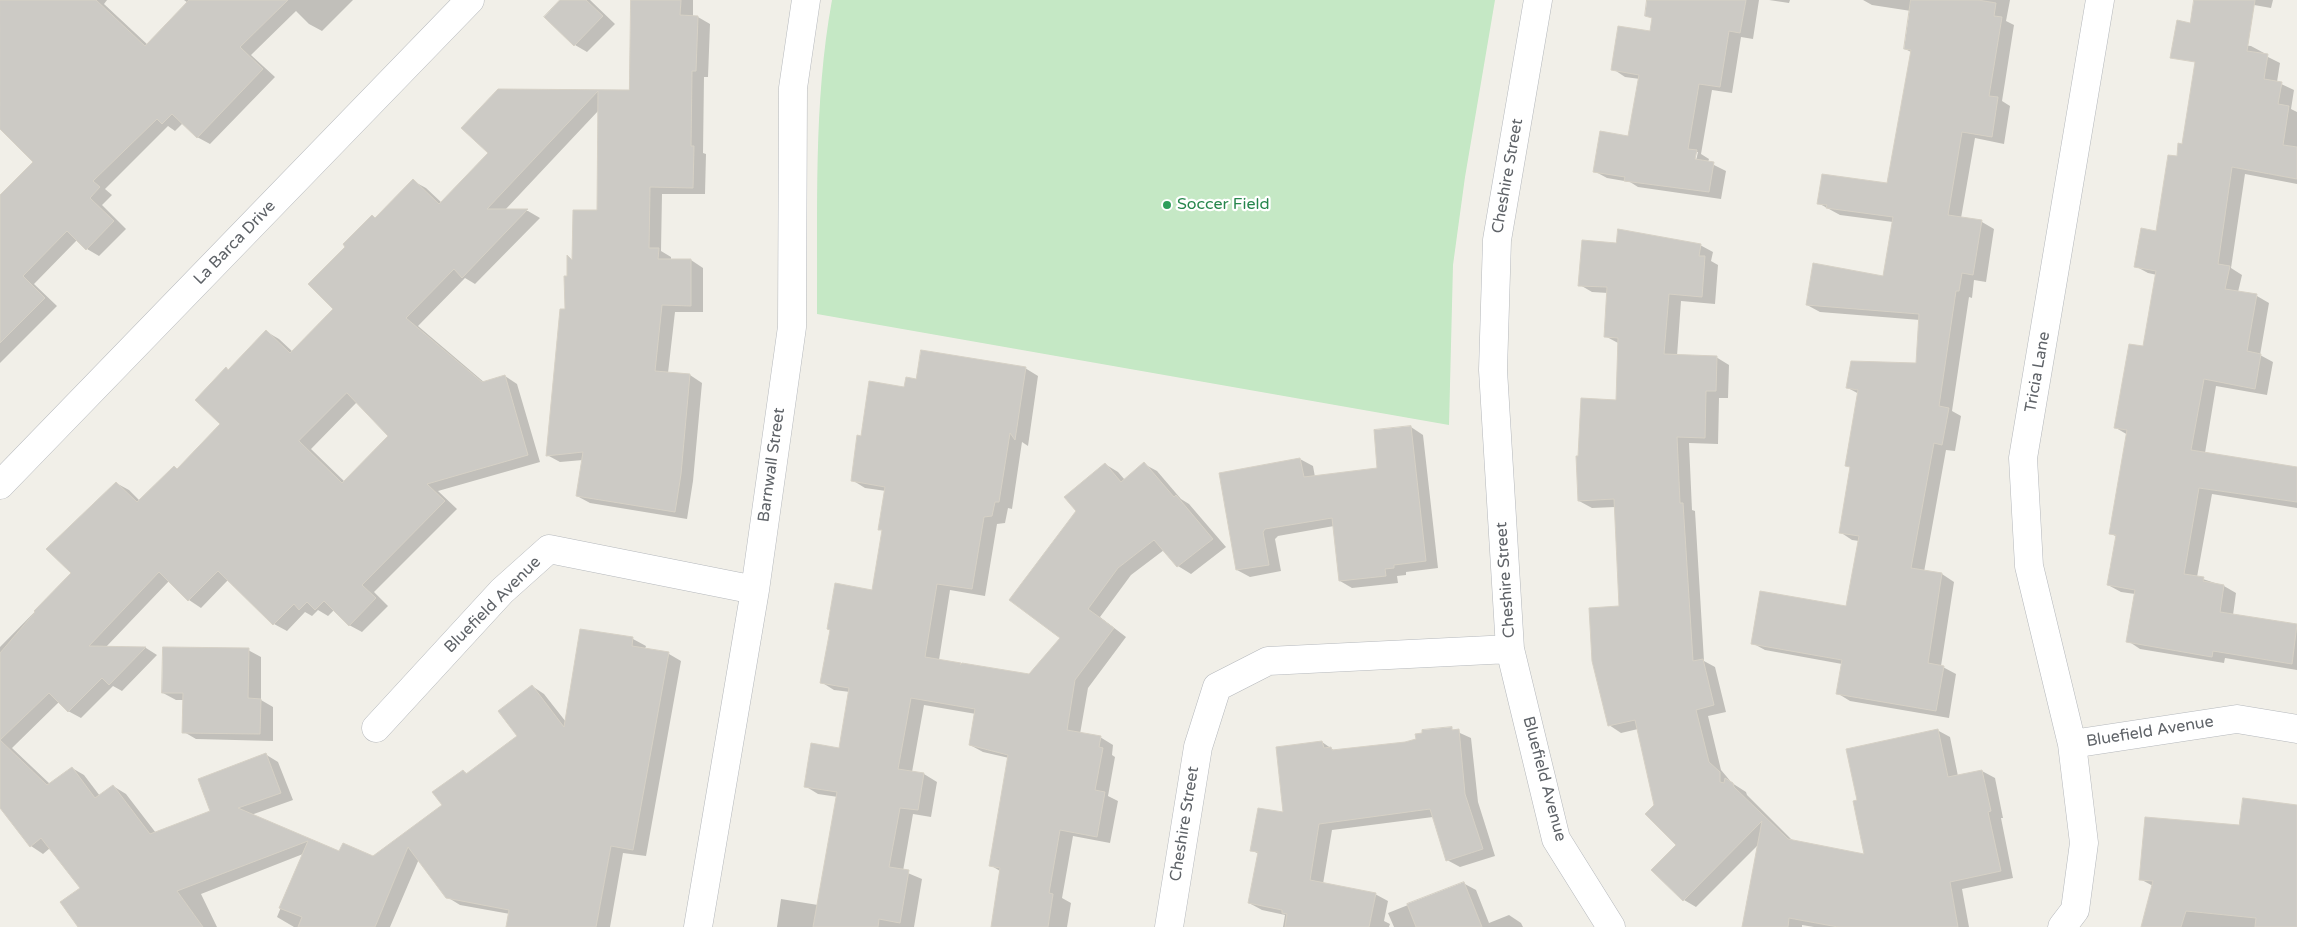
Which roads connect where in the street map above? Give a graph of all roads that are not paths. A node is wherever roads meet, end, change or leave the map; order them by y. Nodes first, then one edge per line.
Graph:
1 (470, 0) edge
2 (806, 0) edge
3 (1538, 0) edge
4 (2100, 0) edge
5 (0, 485) edge
6 (755, 590) junction
7 (1510, 649) junction
8 (376, 728) dead end
9 (2297, 729) edge
10 (2072, 744) junction
11 (698, 927) edge
12 (1168, 927) edge
13 (1610, 927) edge
14 (2062, 927) edge

1 - 5 street, La Barca Drive
2 - 6 street, Barnwall Street
3 - 7 street, Cheshire Street
4 - 10 street, Tricia Lane
6 - 8 street, Bluefield Avenue
6 - 11 street, Barnwall Street
7 - 12 street, Cheshire Street
7 - 13 street, Bluefield Avenue
9 - 10 street, Bluefield Avenue
10 - 14 street, Bluefield Avenue

